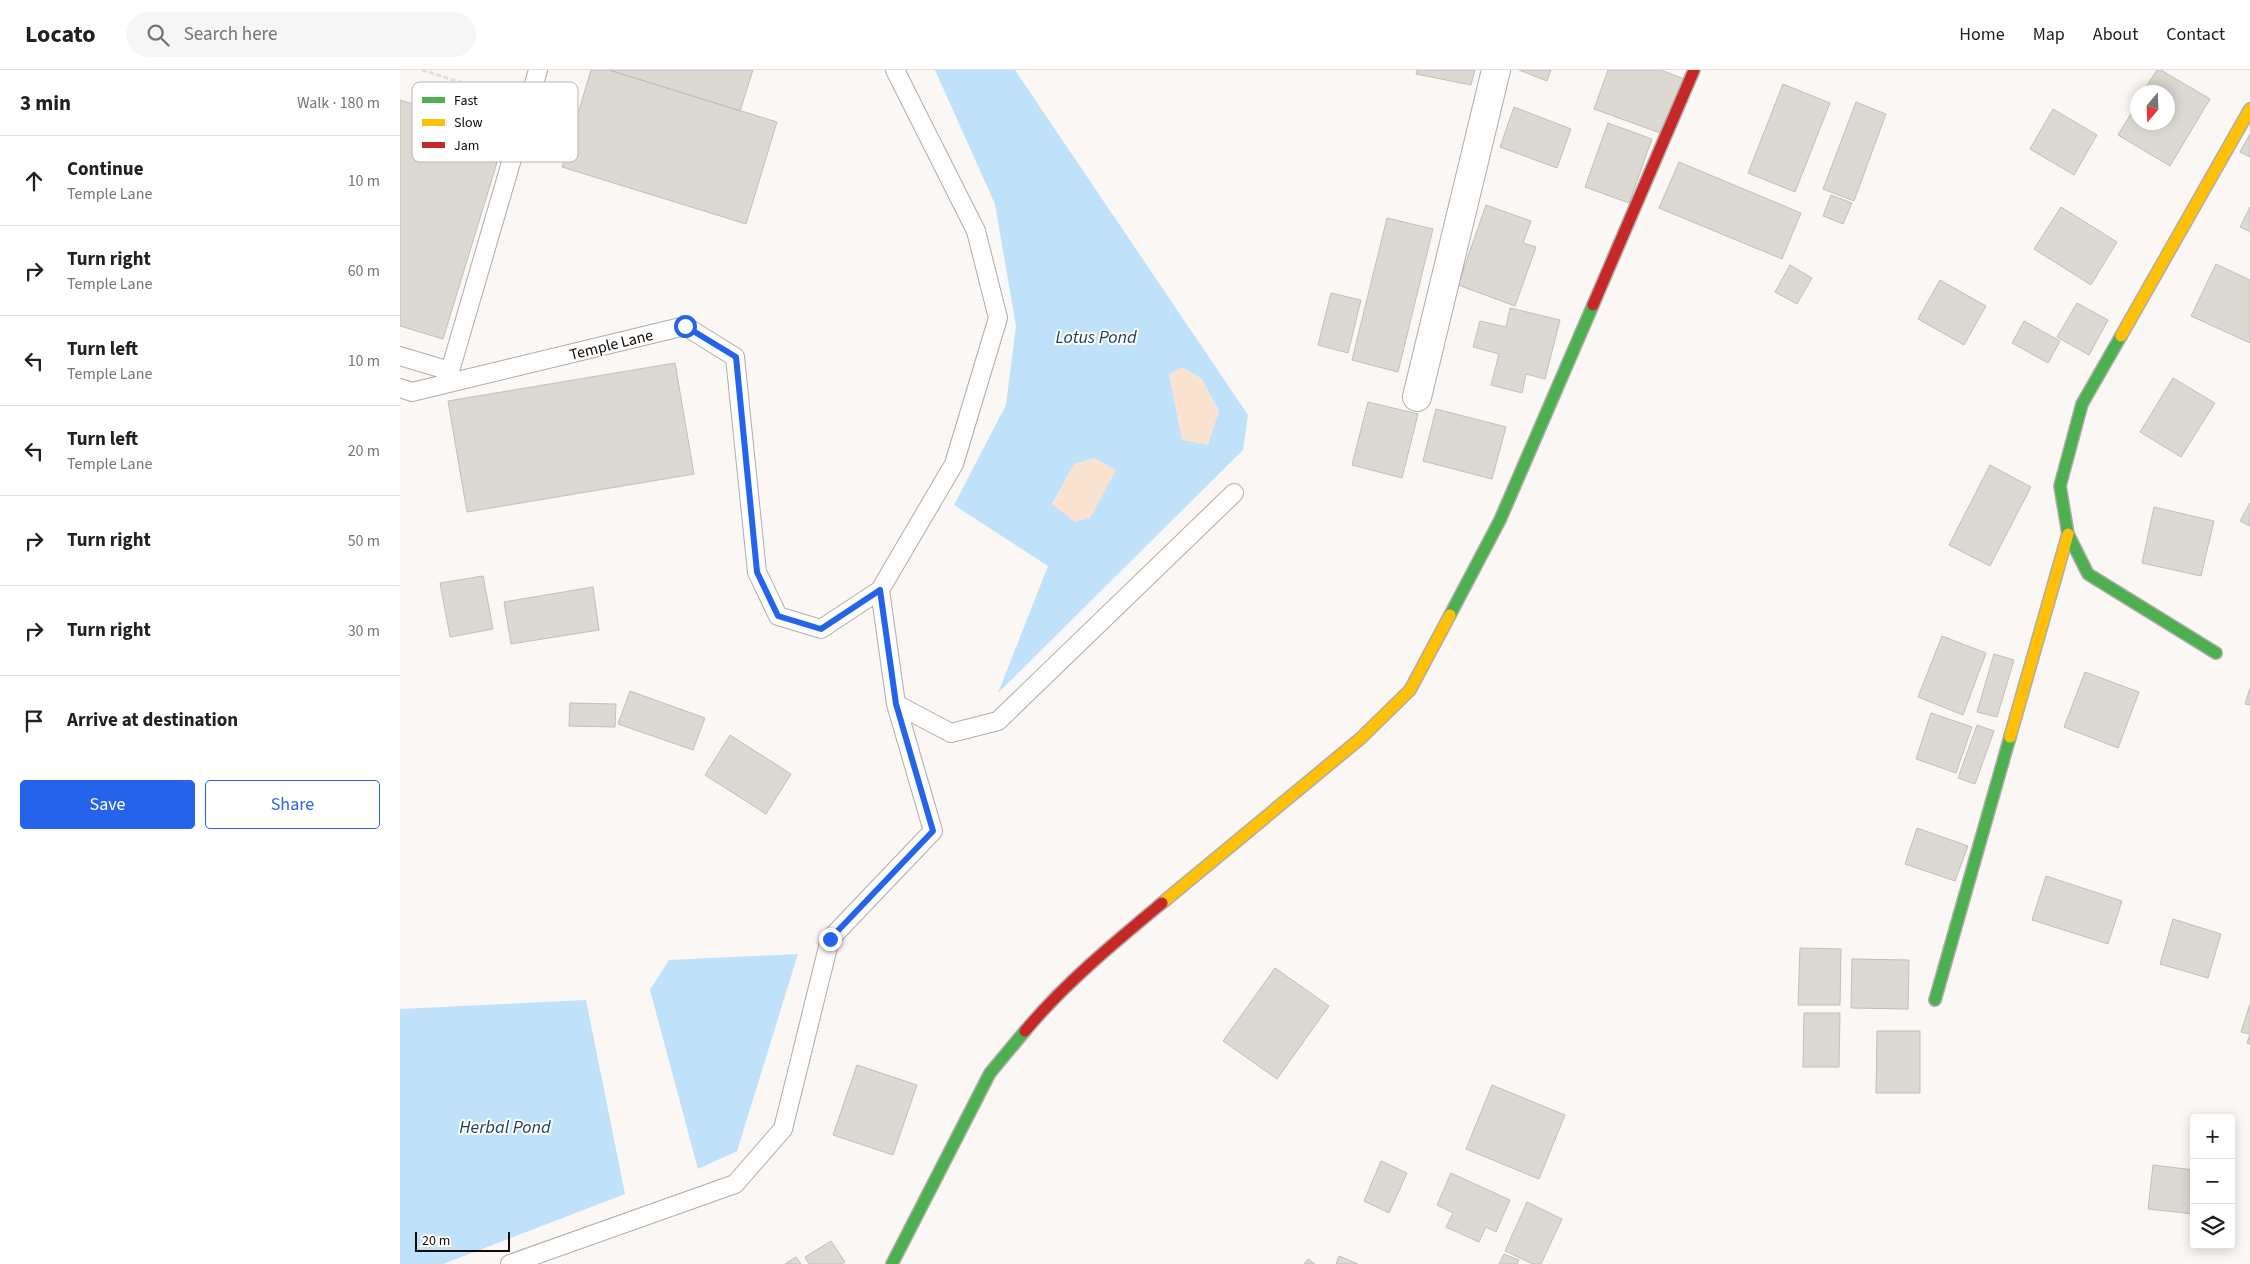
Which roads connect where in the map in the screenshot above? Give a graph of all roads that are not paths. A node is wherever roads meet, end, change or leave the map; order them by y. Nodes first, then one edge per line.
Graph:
1 (538, 70) edge
2 (895, 70) edge
3 (1496, 70) edge
4 (1694, 70) edge
5 (534, 82) edge
6 (2250, 109) edge
7 (511, 162) edge
8 (400, 356) edge
9 (400, 388) edge
10 (1417, 397) dead end
11 (1234, 493) dead end
12 (2068, 534) junction
13 (880, 590) junction
14 (2216, 653) dead end
15 (896, 704) junction
16 (1934, 1000) dead end
17 (510, 1264) edge
18 (892, 1264) edge

1 - 5 lane
2 - 13 lane
3 - 10 street
4 - 18 street
6 - 12 street
7 - 8 lane
9 - 13 lane, Temple Lane
11 - 15 lane
12 - 14 street
12 - 16 street
13 - 15 lane
15 - 17 lane

